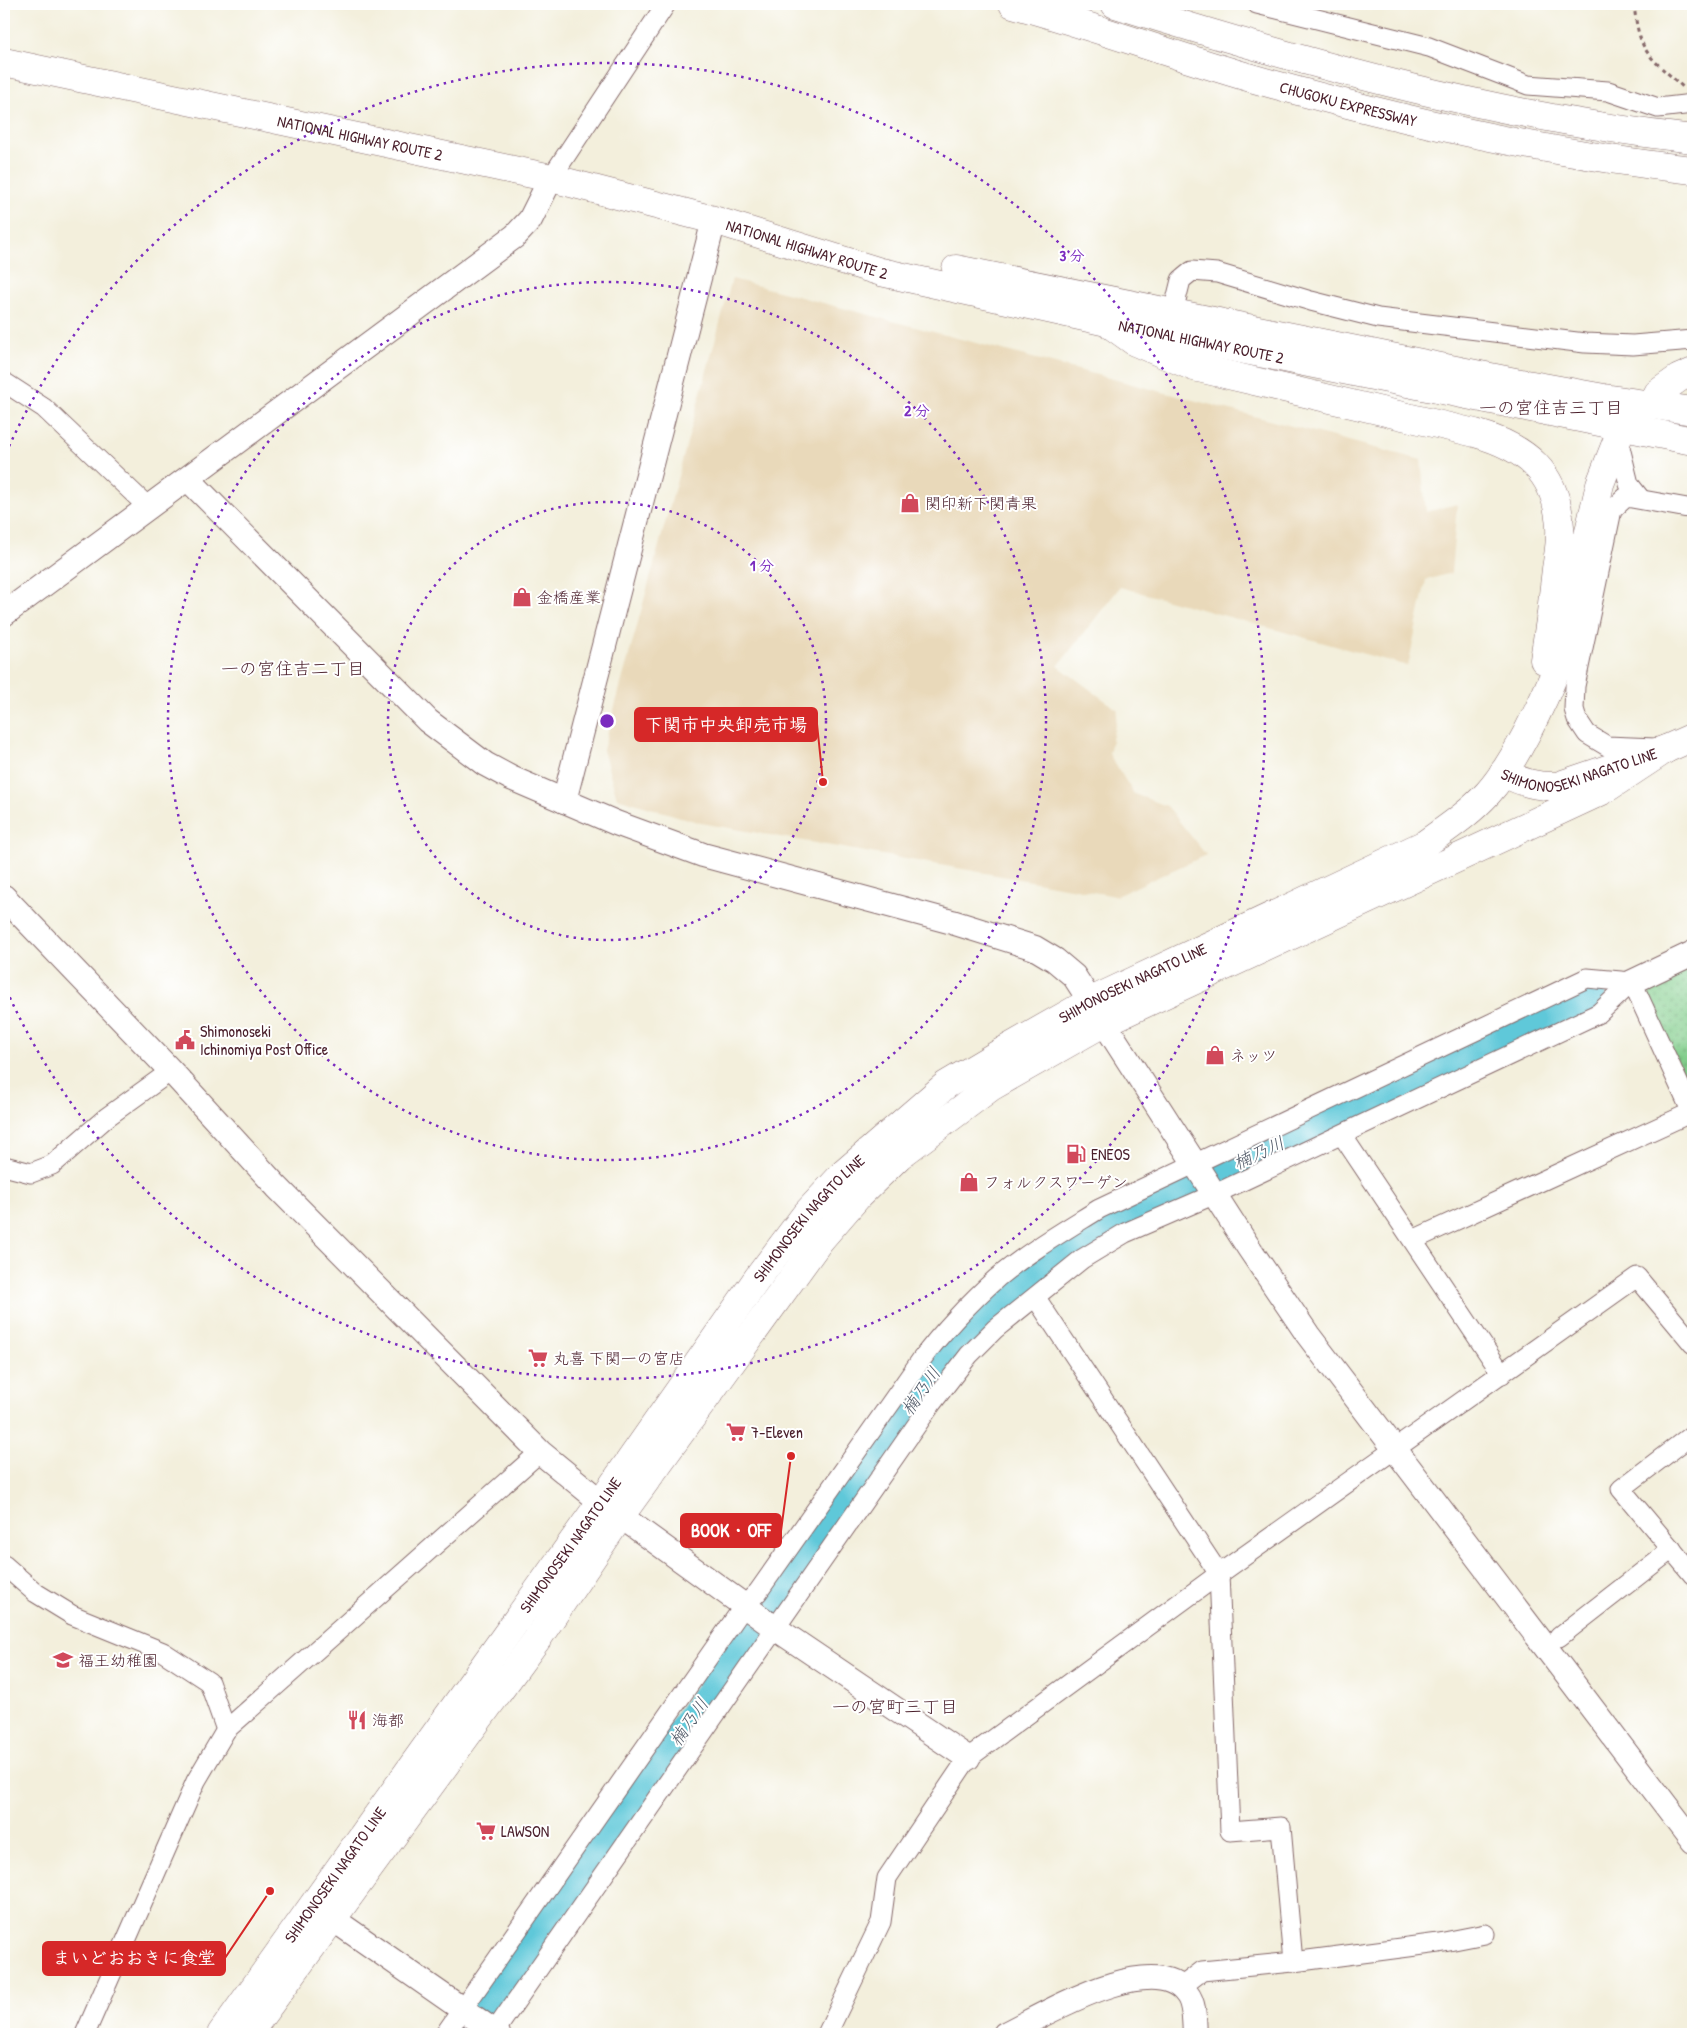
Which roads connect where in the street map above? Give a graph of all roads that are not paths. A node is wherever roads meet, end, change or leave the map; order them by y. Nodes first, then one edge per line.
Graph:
1 (666, 4) edge
2 (1013, 4) edge
3 (1115, 4) edge
4 (1257, 4) edge
5 (4, 62) edge
6 (1690, 98) edge
7 (1693, 139) edge
8 (1693, 170) edge
9 (551, 178) junction
10 (714, 220) junction
11 (1107, 322) junction
12 (1170, 324) junction
13 (1693, 340) edge
14 (1693, 372) edge
15 (4, 382) edge
16 (1658, 393) dead end
17 (1693, 411) edge
18 (1618, 438) joint
19 (1693, 441) edge
20 (188, 479) junction
21 (1640, 498) junction
22 (148, 507) junction
23 (1693, 509) edge
24 (4, 614) edge
25 (1693, 737) edge
26 (1666, 749) junction
27 (1508, 765) junction
28 (564, 801) junction
29 (4, 897) edge
30 (1693, 953) edge
31 (1632, 982) junction
32 (1098, 1012) junction
33 (171, 1071) junction
34 (1693, 1113) edge
35 (1342, 1135) junction
36 (1197, 1165) junction
37 (4, 1166) edge
38 (1213, 1192) junction
39 (1413, 1240) junction
40 (1036, 1298) junction
41 (1693, 1344) edge
42 (1502, 1374) junction
43 (1693, 1434) edge
44 (1395, 1450) junction
45 (540, 1452) junction
46 (611, 1508) junction
47 (1672, 1549) junction
48 (4, 1565) edge
49 (1219, 1574) junction
50 (1693, 1575) edge
51 (747, 1607) junction
52 (772, 1626) junction
53 (1559, 1637) dead end
54 (226, 1730) junction
55 (968, 1758) junction
56 (1693, 1841) edge
57 (323, 1912) junction
58 (1485, 1934) dead end
59 (1292, 1962) junction
60 (1181, 1987) junction
61 (465, 2012) junction
62 (494, 2032) edge
63 (85, 2034) edge
64 (220, 2034) edge
65 (248, 2034) edge
66 (445, 2034) edge
67 (827, 2034) edge
68 (1006, 2034) edge
69 (1195, 2034) edge

1 - 9 street
2 - 8 main road, CHUGOKU EXPRESSWAY
3 - 7 main road, CHUGOKU EXPRESSWAY
4 - 6 street
5 - 9 main road, NATIONAL HIGHWAY ROUTE 2
9 - 10 main road, NATIONAL HIGHWAY ROUTE 2
9 - 20 street
10 - 11 main road, NATIONAL HIGHWAY ROUTE 2
10 - 12 main road, NATIONAL HIGHWAY ROUTE 2
10 - 28 street
11 - 12 main road, NATIONAL HIGHWAY ROUTE 2
11 - 27 main road
12 - 13 street
12 - 17 main road, NATIONAL HIGHWAY ROUTE 2
12 - 19 main road, NATIONAL HIGHWAY ROUTE 2
14 - 16 main road
15 - 22 street
18 - 21 street
18 - 27 main road
20 - 22 street
20 - 28 street
21 - 23 street
21 - 26 street
22 - 24 street
25 - 26 main road, SHIMONOSEKI NAGATO LINE
26 - 27 main road, SHIMONOSEKI NAGATO LINE
26 - 32 main road, SHIMONOSEKI NAGATO LINE
27 - 32 main road, SHIMONOSEKI NAGATO LINE
28 - 32 street
29 - 33 street
30 - 31 street
31 - 34 street
31 - 35 street
31 - 36 street
32 - 36 street
32 - 46 main road, SHIMONOSEKI NAGATO LINE
33 - 37 street
33 - 45 street
34 - 39 street
35 - 38 street
35 - 39 street
36 - 38 street
36 - 51 street
38 - 40 street
38 - 44 street
39 - 42 street
40 - 49 street
40 - 52 street
41 - 42 street
42 - 44 street
43 - 47 street
44 - 49 street
44 - 56 street
45 - 46 street
45 - 54 street
46 - 51 street
46 - 57 main road, SHIMONOSEKI NAGATO LINE
47 - 50 street
47 - 53 street
48 - 54 street
49 - 55 street
49 - 59 street
51 - 52 street
51 - 61 street
52 - 55 street
52 - 62 street
54 - 63 street
55 - 67 street
57 - 61 street
57 - 64 main road, SHIMONOSEKI NAGATO LINE
57 - 65 main road, SHIMONOSEKI NAGATO LINE
58 - 59 street
59 - 60 street
60 - 68 street
60 - 69 street
61 - 62 street
61 - 66 street

